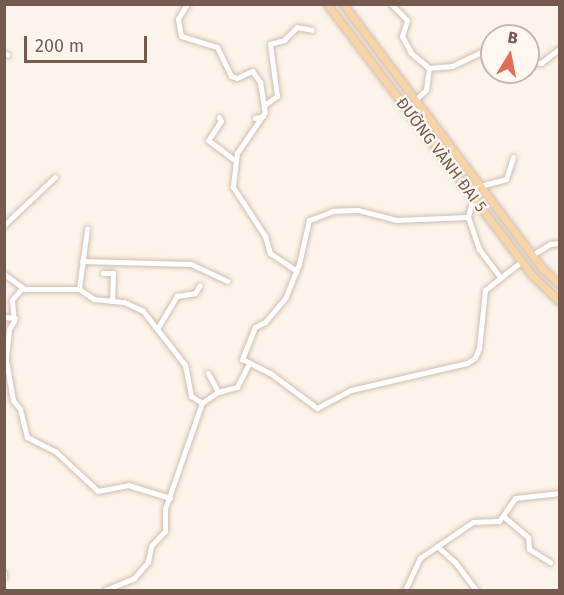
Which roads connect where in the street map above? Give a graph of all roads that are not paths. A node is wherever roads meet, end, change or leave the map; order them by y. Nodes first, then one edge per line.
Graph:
1 (187, 4) edge
2 (327, 4) edge
3 (343, 4) edge
4 (391, 4) edge
5 (312, 30) dead end
6 (560, 48) edge
7 (480, 53) edge
8 (540, 63) edge
9 (429, 68) junction
10 (415, 100) junction
11 (266, 104) junction
12 (263, 116) junction
13 (219, 117) dead end
14 (255, 118) dead end
15 (513, 158) dead end
16 (235, 160) junction
17 (55, 177) dead end
18 (480, 186) junction
19 (472, 196) junction
20 (468, 217) junction
21 (4, 225) edge
22 (87, 229) dead end
23 (560, 243) edge
24 (532, 255) junction
25 (82, 261) junction
26 (522, 261) junction
27 (297, 271) junction
28 (103, 273) dead end
29 (4, 274) edge
30 (500, 277) junction
31 (227, 281) dead end
32 (200, 285) dead end
33 (560, 285) edge
34 (22, 288) junction
35 (79, 289) junction
36 (112, 301) junction
37 (560, 302) edge
38 (4, 317) edge
39 (15, 318) junction
40 (157, 329) junction
41 (248, 365) junction
42 (208, 374) dead end
43 (218, 392) junction
44 (202, 403) junction
45 (560, 493) edge
46 (170, 498) junction
47 (503, 516) junction
48 (437, 546) junction
49 (550, 562) dead end
50 (105, 591) edge
51 (405, 591) edge
52 (476, 591) edge

1 - 11 street
2 - 19 main road, ĐƯỜNG VÀNH ĐAI 5
3 - 10 main road, ĐƯỜNG VÀNH ĐAI 5
4 - 9 street
5 - 11 street
6 - 8 street
7 - 9 street
9 - 10 street
10 - 18 main road, ĐƯỜNG VÀNH ĐAI 5
11 - 12 street
12 - 14 street
12 - 16 street
13 - 16 street
15 - 18 street
16 - 27 street
17 - 21 street
18 - 24 main road, ĐƯỜNG VÀNH ĐAI 5
19 - 20 street
19 - 26 main road, ĐƯỜNG VÀNH ĐAI 5
20 - 27 street
20 - 30 street
22 - 25 street
23 - 24 street
24 - 33 main road, ĐƯỜNG VÀNH ĐAI 5
25 - 31 street
25 - 35 street
26 - 30 street
26 - 37 main road, ĐƯỜNG VÀNH ĐAI 5
27 - 41 street
28 - 36 street
29 - 34 street
30 - 41 street
32 - 40 street
34 - 35 street
34 - 39 street
35 - 36 street
36 - 40 street
38 - 39 street
39 - 46 street
40 - 44 street
41 - 43 street
42 - 43 street
43 - 44 street
44 - 46 street
45 - 47 street
46 - 50 street
47 - 48 street
47 - 49 street
48 - 51 street
48 - 52 street

